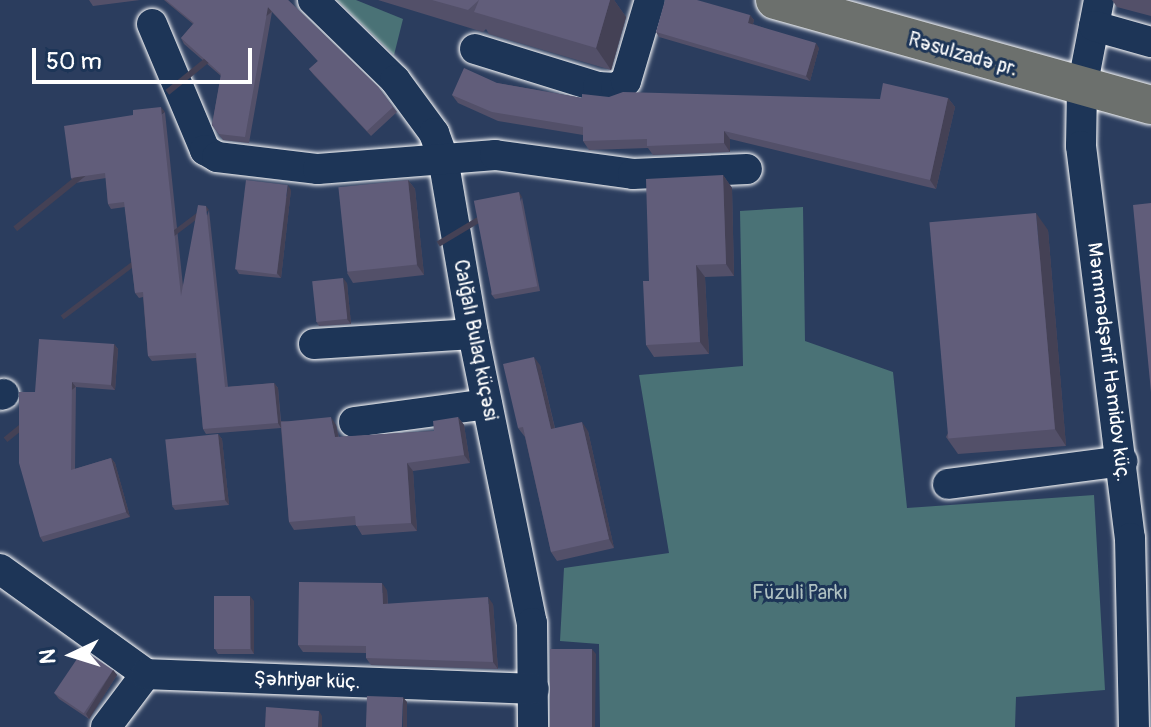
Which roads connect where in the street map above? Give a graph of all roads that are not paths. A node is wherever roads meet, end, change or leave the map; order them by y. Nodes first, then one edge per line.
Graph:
1 (313, 0) edge
2 (650, 0) edge
3 (775, 0) edge
4 (1096, 13) edge
5 (152, 24) dead end
6 (1151, 42) edge
7 (475, 49) dead end
8 (1082, 88) junction
9 (1151, 105) edge
10 (443, 158) junction
11 (747, 169) dead end
12 (473, 334) junction
13 (314, 344) dead end
14 (487, 404) junction
15 (354, 422) dead end
16 (1122, 461) junction
17 (948, 484) dead end
18 (1140, 538) edge
19 (0, 569) edge
20 (146, 674) junction
21 (534, 689) junction
22 (106, 727) edge
23 (533, 727) edge
24 (1134, 727) edge

1 - 10 street, Calğalı Bulaq küçəsi
2 - 7 street
3 - 8 main road, Rəsulzadə pr.
4 - 6 street
4 - 8 street, Məmmədşərif Həmidov küç.
5 - 10 street
8 - 9 main road, Rəsulzadə pr.
8 - 16 street, Məmmədşərif Həmidov küç.
10 - 11 street
10 - 12 street, Calğalı Bulaq küçəsi
12 - 13 street
12 - 14 street, Calğalı Bulaq küçəsi
14 - 15 street
14 - 21 street, Calğalı Bulaq küçəsi
16 - 17 street
16 - 18 street, Məmmədşərif Həmidov küç.
18 - 24 street, Məmmədşərif Həmidov küç.
19 - 20 street
20 - 21 street, Şəhriyar küç.
20 - 22 street
21 - 23 street, Calğalı Bulaq küçəsi

